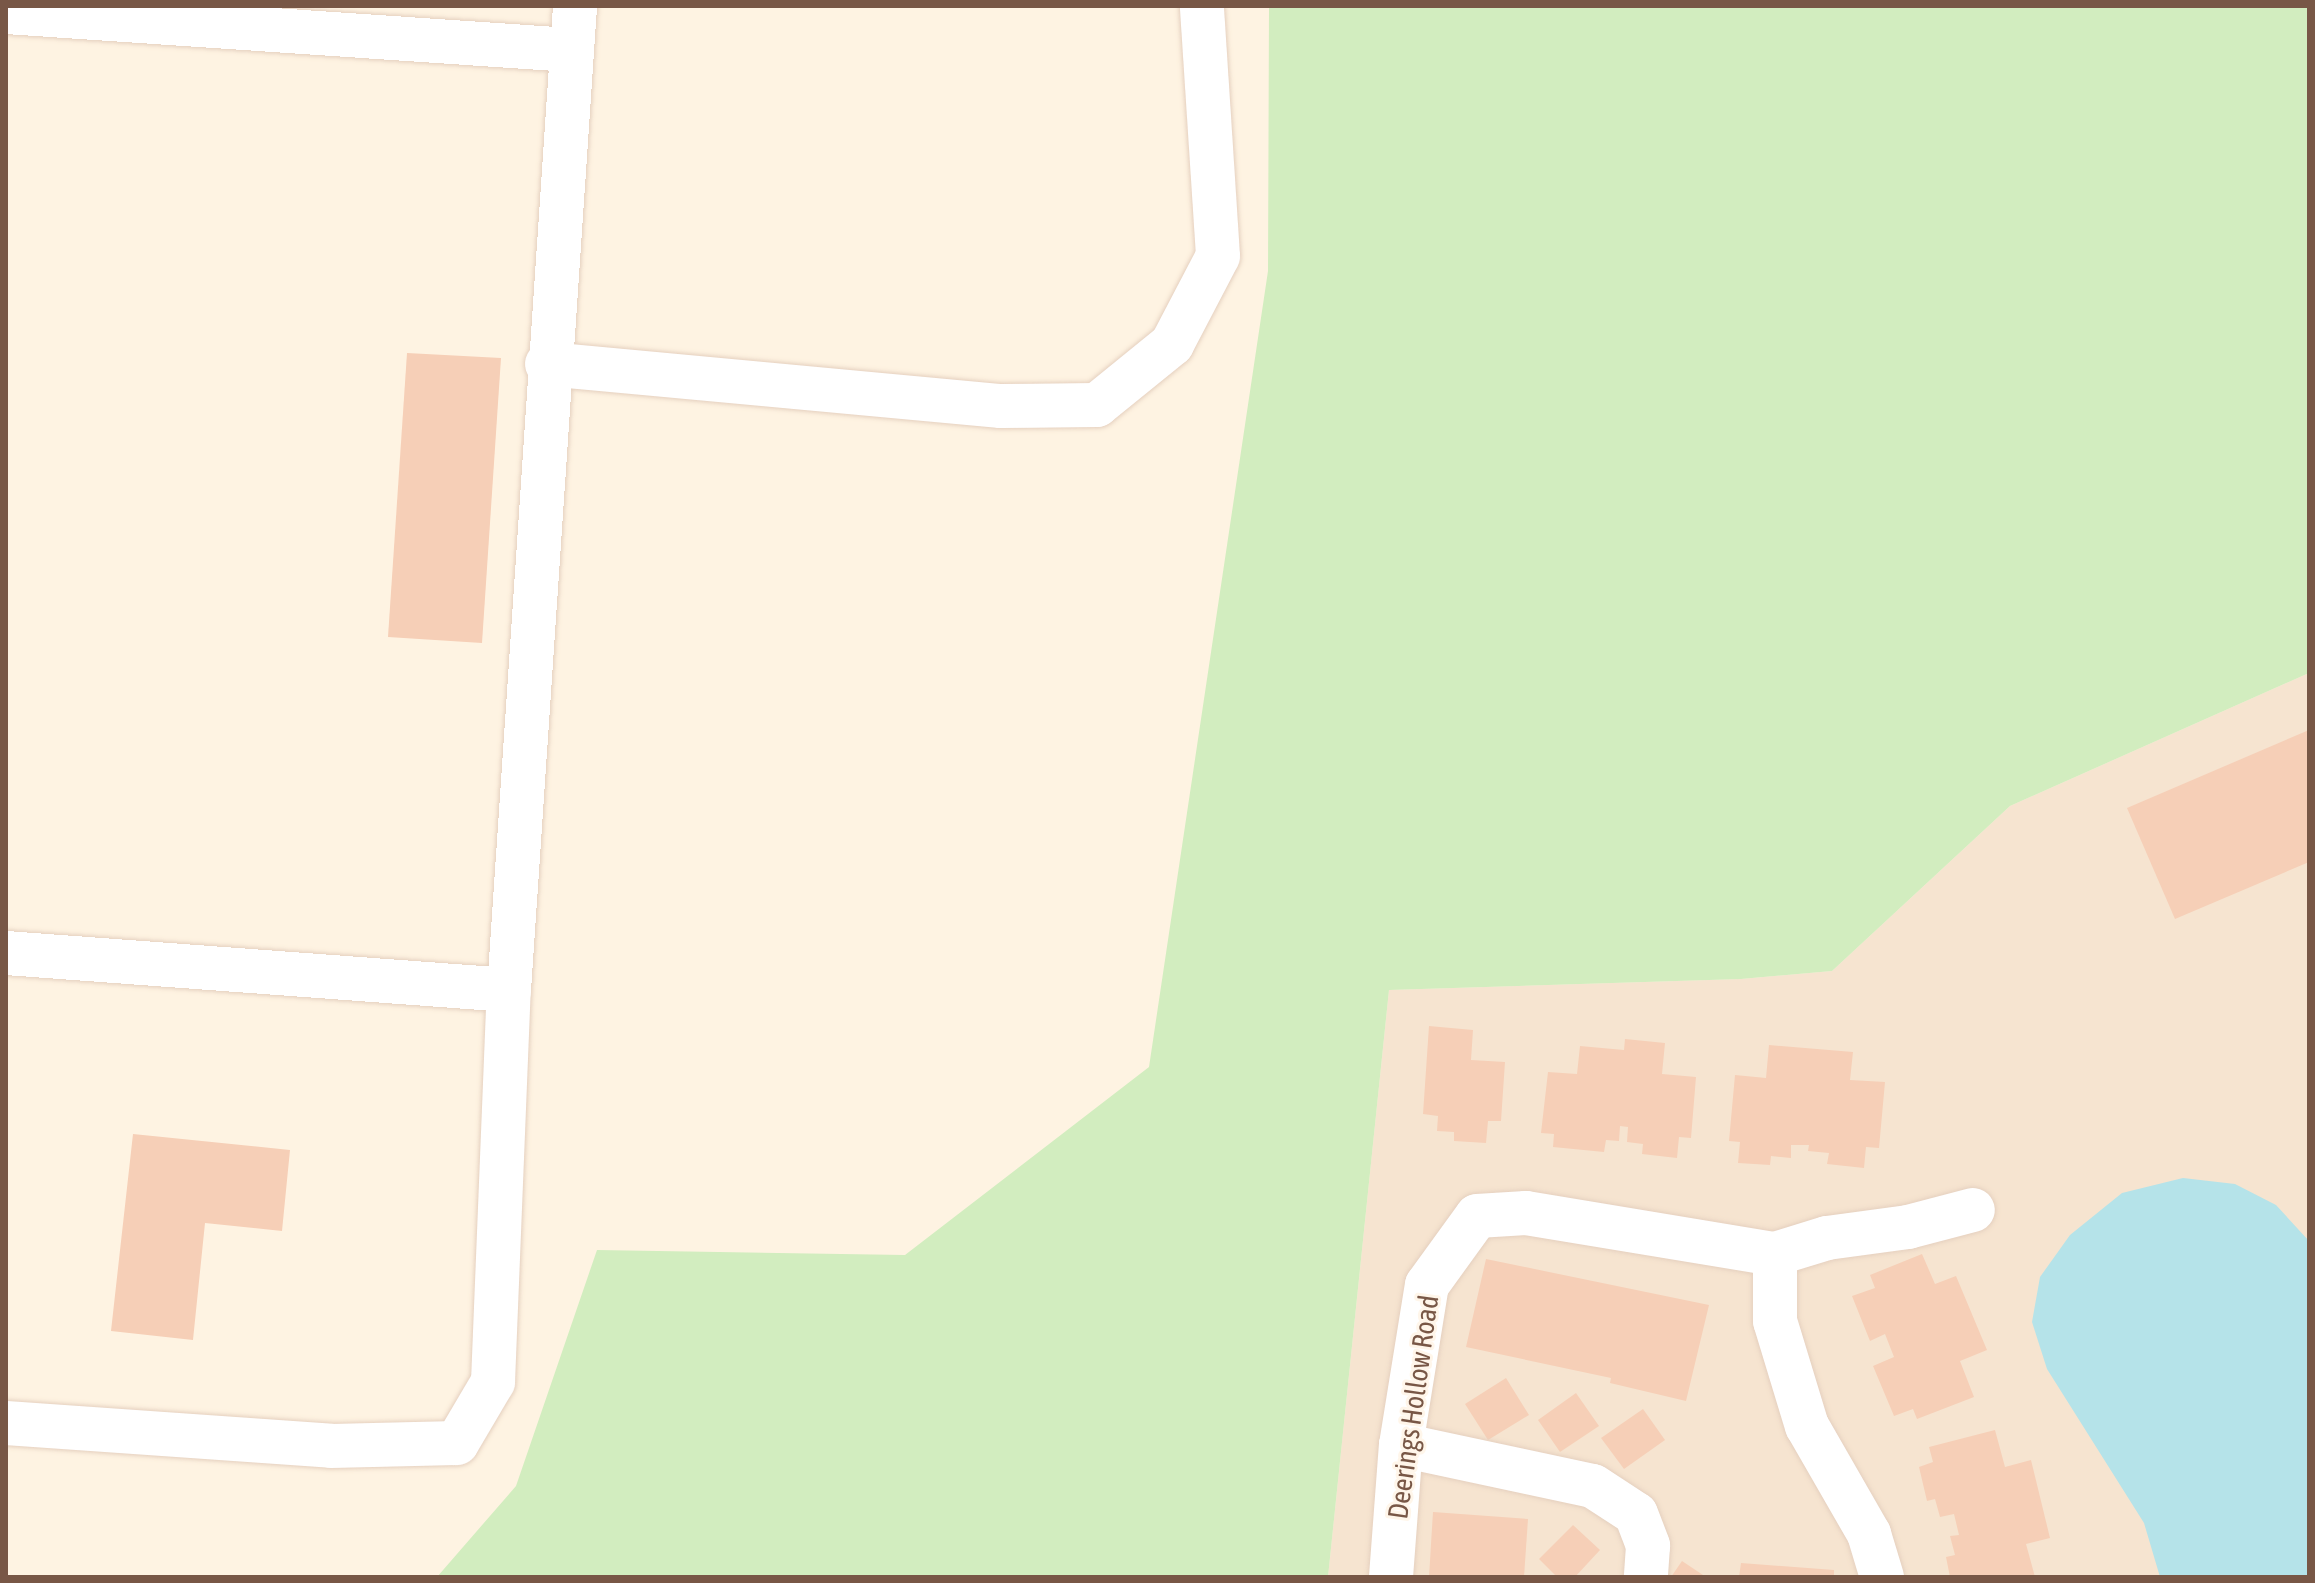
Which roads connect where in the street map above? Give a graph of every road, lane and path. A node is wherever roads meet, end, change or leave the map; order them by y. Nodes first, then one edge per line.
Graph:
1 (575, 6) edge
2 (1202, 6) edge
3 (6, 12) edge
4 (571, 50) junction
5 (547, 364) junction
6 (6, 953) edge
7 (509, 990) junction
8 (1973, 1210) dead end
9 (1775, 1254) junction
10 (6, 1423) edge
11 (1401, 1445) junction
12 (1391, 1577) edge
13 (1646, 1577) edge
14 (1882, 1577) edge

1 - 4 street
2 - 5 street
3 - 4 street
4 - 5 street
5 - 7 street
6 - 7 street
7 - 10 street
8 - 9 street, Deerings Hollow Road
9 - 11 street, Deerings Hollow Road
9 - 14 street
11 - 12 street, Deerings Hollow Road
11 - 13 street

